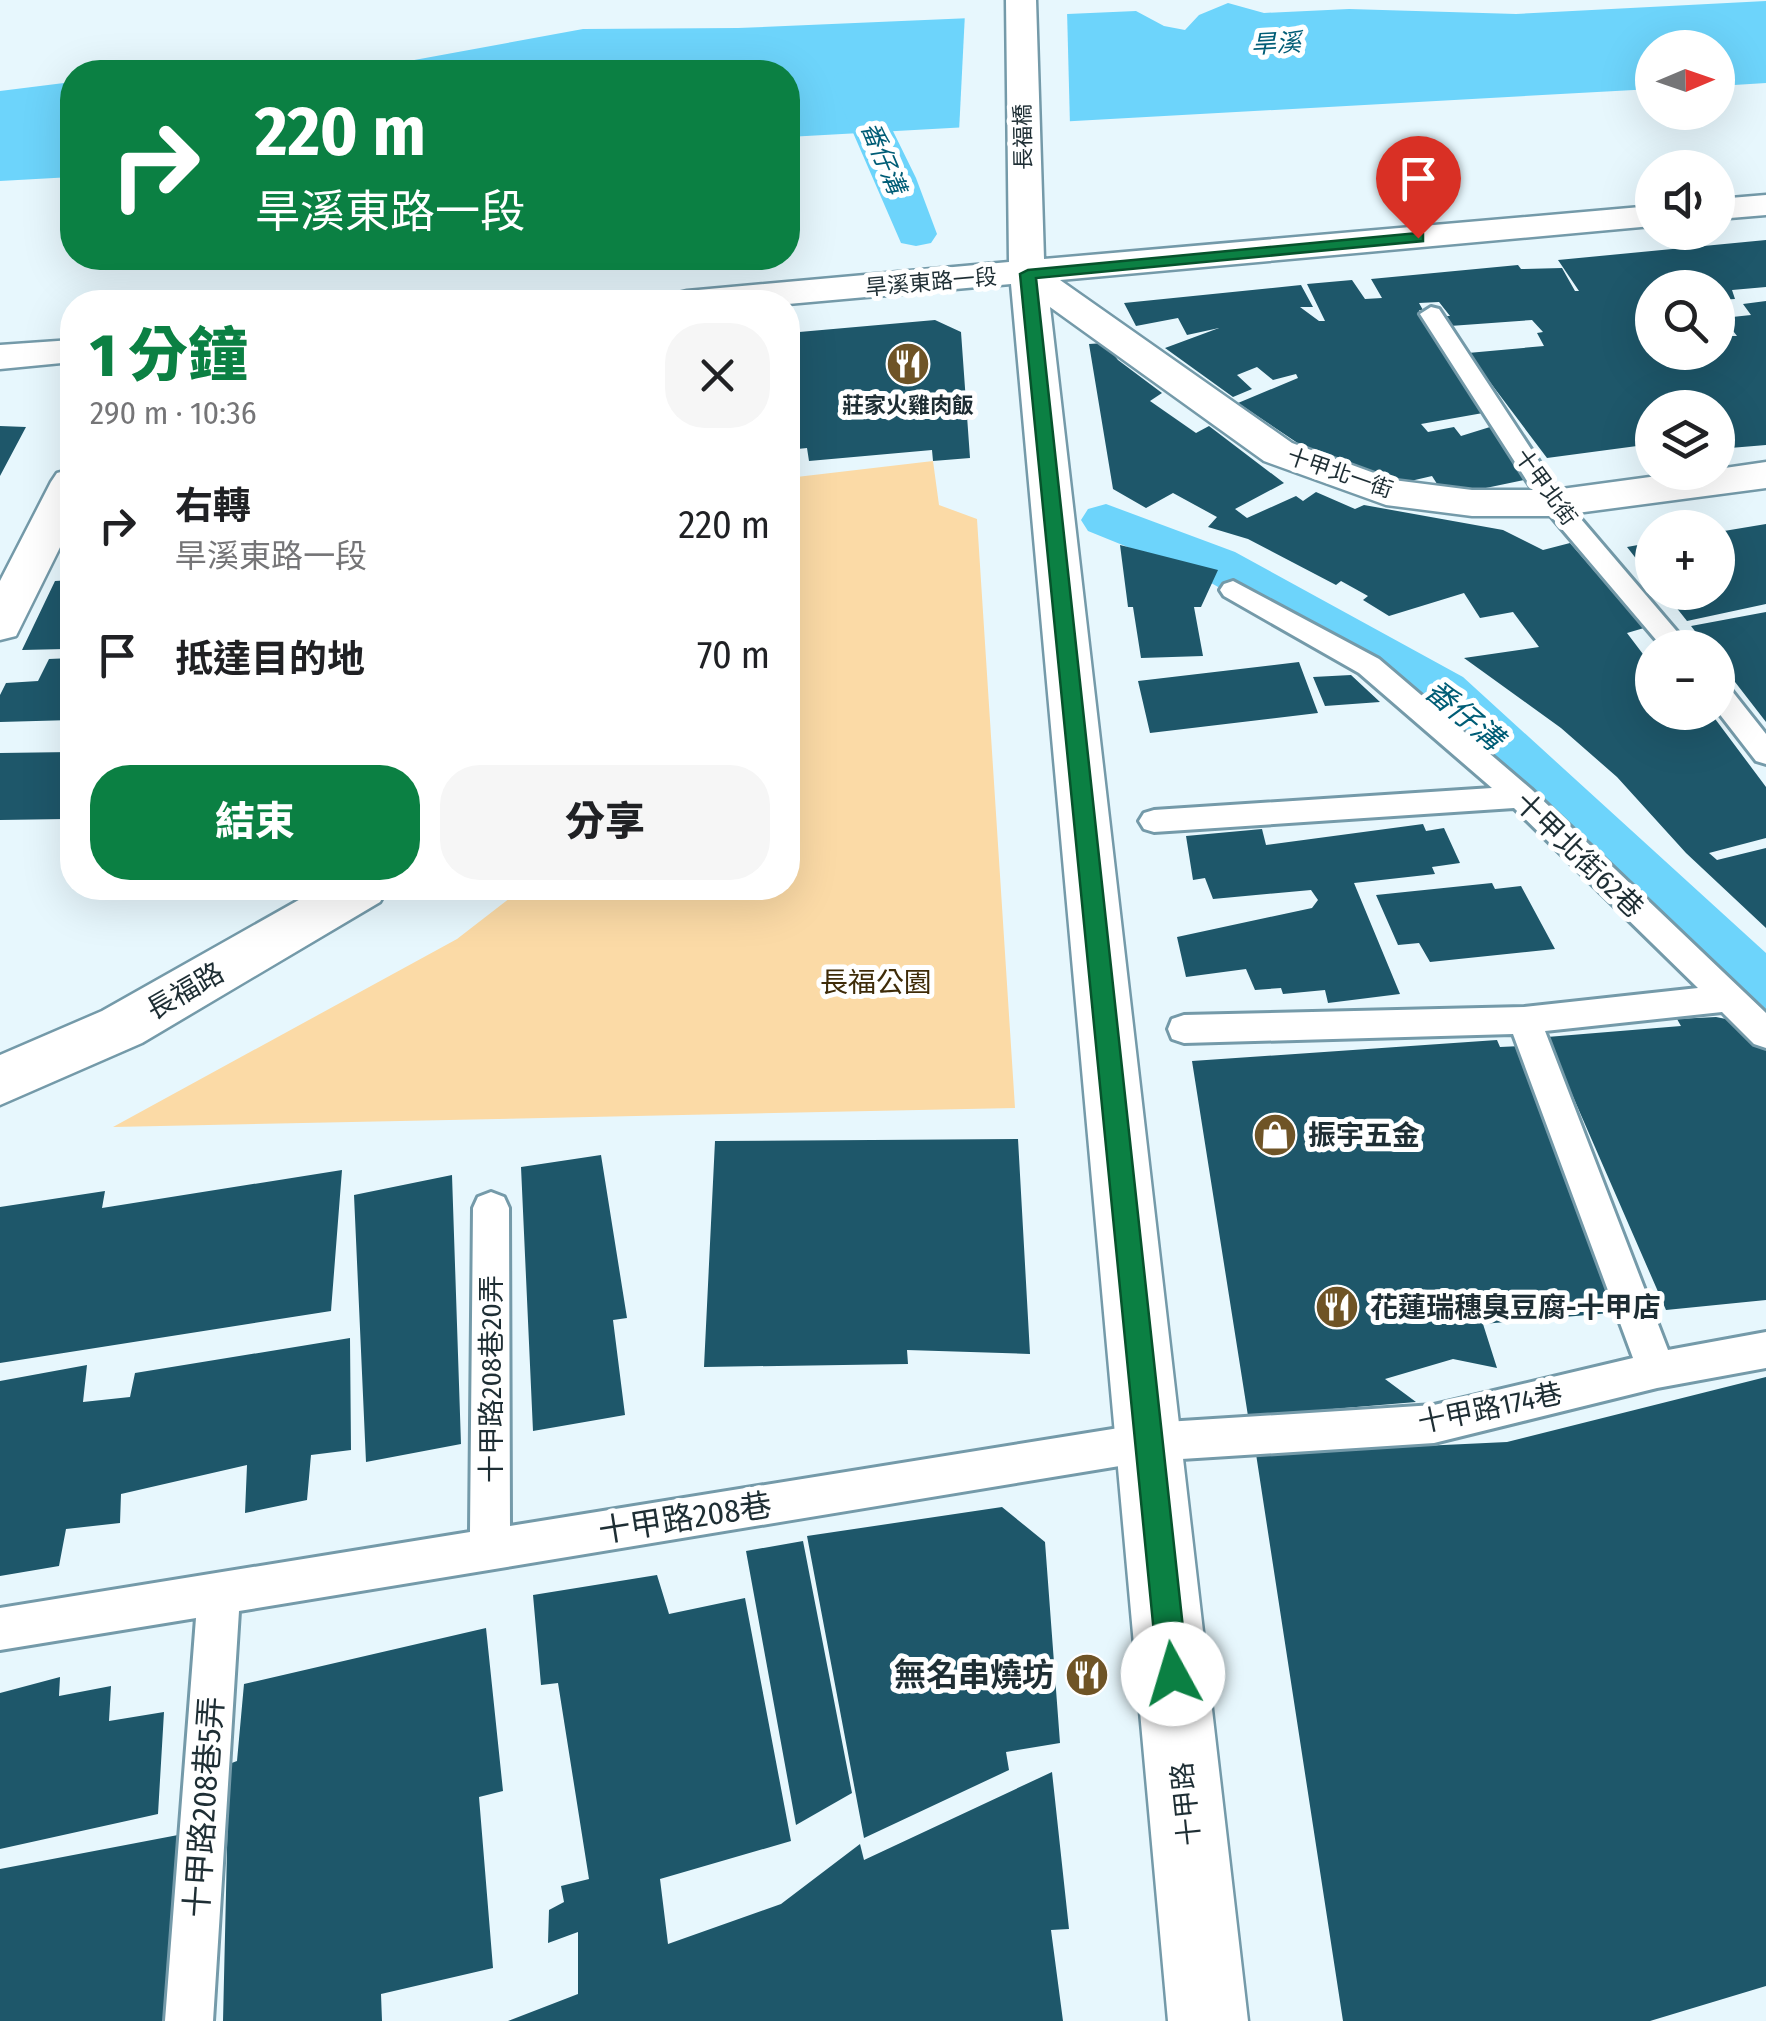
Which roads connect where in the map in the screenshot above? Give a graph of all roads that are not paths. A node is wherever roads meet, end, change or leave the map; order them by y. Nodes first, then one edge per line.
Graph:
1 (1021, 0) edge
2 (1766, 205) edge
3 (1735, 208) edge
4 (1635, 217) edge
5 (1026, 250) junction
6 (766, 290) edge
7 (1431, 314) dead end
8 (60, 353) edge
9 (0, 357) edge
10 (1766, 475) edge
11 (1554, 502) junction
12 (60, 506) edge
13 (1232, 590) dead end
14 (0, 625) edge
15 (1663, 630) edge
16 (1735, 715) edge
17 (1766, 754) edge
18 (1521, 797) junction
19 (1154, 820) dead end
20 (341, 900) edge
21 (1726, 998) junction
22 (1524, 1020) junction
23 (1184, 1029) dead end
24 (1766, 1034) edge
25 (0, 1081) edge
26 (492, 1208) dead end
27 (1766, 1350) edge
28 (1656, 1370) junction
29 (1150, 1442) junction
30 (490, 1550) junction
31 (220, 1593) junction
32 (0, 1630) edge
33 (190, 2021) edge
34 (1208, 2021) edge

1 - 5 street, 長福橋
2 - 3 street
4 - 5 street, 旱溪東路一段
5 - 6 street, 旱溪東路一段
5 - 11 street, 十甲北一街
5 - 29 street, 十甲路
7 - 11 lane, 十甲北街
8 - 9 street
10 - 11 street, 十甲北一街
11 - 15 lane, 十甲北街
12 - 14 street
13 - 18 lane, 十甲北街62巷
16 - 17 lane
18 - 19 lane
18 - 21 lane, 十甲北街62巷
20 - 25 street, 長福路
21 - 22 lane
21 - 24 lane, 十甲北街62巷
22 - 23 lane
22 - 28 lane
26 - 30 lane, 十甲路208巷20弄
27 - 28 lane, 十甲路174巷
28 - 29 lane, 十甲路174巷
29 - 30 lane, 十甲路208巷
29 - 34 street, 十甲路
30 - 31 lane, 十甲路208巷
31 - 32 lane, 十甲路208巷
31 - 33 lane, 十甲路208巷5弄

